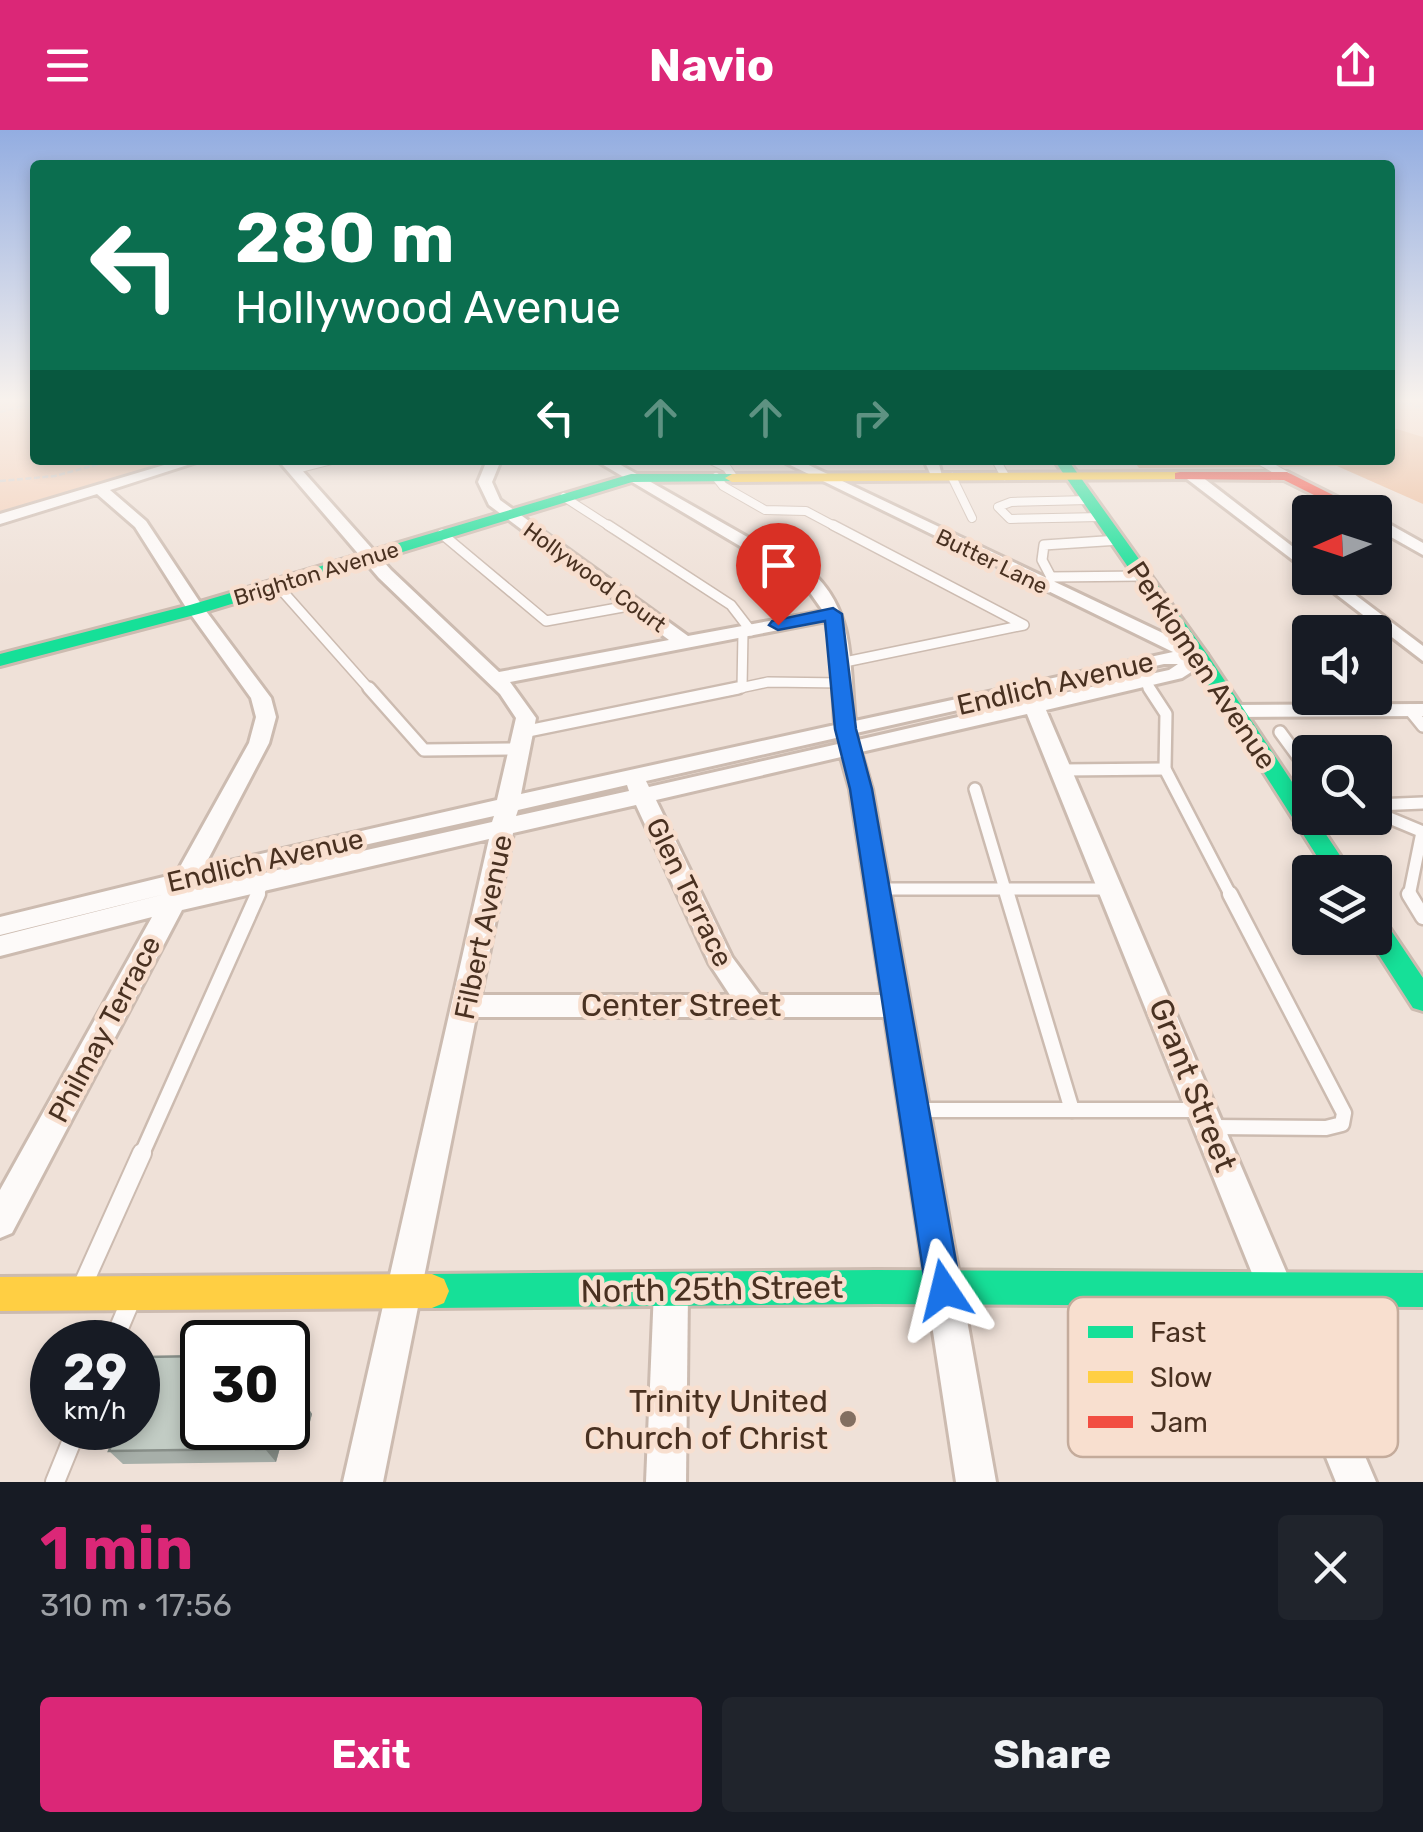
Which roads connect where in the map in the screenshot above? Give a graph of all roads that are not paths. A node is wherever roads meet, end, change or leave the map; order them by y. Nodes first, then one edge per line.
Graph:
1 (179, 465) edge
2 (289, 465) edge
3 (491, 465) edge
4 (610, 465) edge
5 (798, 465) edge
6 (1268, 465) edge
7 (1001, 468) edge
8 (1067, 468) edge
9 (720, 471) edge
10 (940, 471) edge
11 (821, 476) junction
12 (1192, 476) junction
13 (1287, 476) junction
14 (631, 478) junction
15 (100, 489) junction
16 (1325, 495) edge
17 (564, 498) junction
18 (1095, 508) junction
19 (509, 514) junction
20 (972, 518) dead end
21 (0, 519) edge
22 (1392, 531) edge
23 (442, 534) junction
24 (1118, 540) junction
25 (1423, 550) edge
26 (1292, 554) edge
27 (369, 556) junction
28 (1144, 576) junction
29 (1050, 583) junction
30 (277, 585) junction
31 (1345, 595) edge
32 (634, 606) junction
33 (196, 609) junction
34 (833, 614) junction
35 (747, 631) junction
36 (686, 643) junction
37 (1423, 655) edge
38 (1200, 658) junction
39 (0, 660) edge
40 (841, 673) junction
41 (494, 678) junction
42 (1143, 679) junction
43 (742, 688) junction
44 (1030, 696) junction
45 (1404, 710) edge
46 (1233, 711) junction
47 (1280, 732) dead end
48 (848, 738) junction
49 (522, 740) junction
50 (1292, 748) edge
51 (1165, 769) junction
52 (1063, 770) junction
53 (638, 786) junction
54 (975, 788) dead end
55 (1292, 788) edge
56 (1423, 803) edge
57 (1392, 806) edge
58 (507, 816) junction
59 (1392, 816) edge
60 (1423, 832) edge
61 (263, 883) junction
62 (1006, 888) junction
63 (878, 889) junction
64 (1113, 889) junction
65 (179, 891) junction
66 (1423, 918) edge
67 (0, 926) edge
68 (0, 946) edge
69 (1392, 953) edge
70 (1423, 1000) edge
71 (752, 1005) junction
72 (466, 1006) junction
73 (896, 1006) junction
74 (913, 1110) junction
75 (1072, 1110) junction
76 (1208, 1119) junction
77 (0, 1222) edge
78 (671, 1290) junction
79 (944, 1290) junction
80 (1278, 1290) junction
81 (1423, 1290) edge
82 (405, 1292) junction
83 (79, 1293) junction
84 (133, 1293) junction
85 (0, 1294) edge
86 (1281, 1297) edge
87 (122, 1320) edge
88 (68, 1450) edge
89 (1346, 1457) edge
90 (54, 1482) edge
91 (363, 1482) edge
92 (666, 1482) edge
93 (976, 1482) edge
94 (1356, 1482) edge

1 - 15 street
2 - 27 street
3 - 19 street, Hollywood Court
4 - 14 street
5 - 11 street, Butter Lane
6 - 13 lane
7 - 8 street, Brighton Avenue
7 - 10 street, Brighton Avenue
8 - 12 street, Brighton Avenue
8 - 18 street, Perkiomen Avenue
9 - 11 street, Brighton Avenue
9 - 14 street, Brighton Avenue
9 - 40 lane
10 - 11 street, Brighton Avenue
10 - 20 lane
11 - 29 street, Butter Lane
12 - 13 street, Brighton Avenue
12 - 26 street
13 - 16 street
14 - 17 street, Brighton Avenue
14 - 34 street
15 - 21 street
15 - 33 street, Philmay Terrace
17 - 19 street, Brighton Avenue
17 - 35 lane
18 - 18 lane
18 - 24 street, Perkiomen Avenue
19 - 23 street, Brighton Avenue
19 - 32 street, Hollywood Court
22 - 25 street
23 - 27 street, Brighton Avenue
23 - 32 lane
24 - 28 street, Perkiomen Avenue
24 - 29 lane
27 - 30 street, Brighton Avenue
27 - 41 street
28 - 29 lane
28 - 38 street, Perkiomen Avenue
29 - 38 street, Butter Lane
30 - 33 street, Brighton Avenue
30 - 49 lane
31 - 37 street
32 - 36 street, Hollywood Court
33 - 39 street, Brighton Avenue
33 - 65 street, Philmay Terrace
34 - 35 street
34 - 40 street
35 - 36 street
35 - 43 lane
36 - 41 street
38 - 42 street, Endlich Avenue
38 - 44 street, Endlich Avenue
38 - 46 street, Perkiomen Avenue
40 - 43 lane
40 - 48 street
41 - 49 street
42 - 44 street, Endlich Avenue
42 - 51 lane
43 - 49 lane
44 - 48 street, Endlich Avenue
44 - 52 street, Grant Street
45 - 46 street
46 - 55 street, Perkiomen Avenue
47 - 50 lane
48 - 53 street, Endlich Avenue
48 - 63 street
49 - 58 street, Filbert Avenue
51 - 52 lane
51 - 76 lane
52 - 64 street, Grant Street
53 - 58 street, Endlich Avenue
53 - 71 street, Glen Terrace
54 - 62 lane
56 - 57 lane
58 - 61 street, Endlich Avenue
58 - 65 street, Endlich Avenue
58 - 72 street, Filbert Avenue
59 - 60 lane
60 - 66 lane
61 - 65 street, Endlich Avenue
61 - 83 lane
62 - 63 lane
62 - 64 lane
62 - 75 lane
63 - 73 street
64 - 76 street, Grant Street
65 - 67 street, Endlich Avenue
65 - 68 street, Endlich Avenue
65 - 77 street, Philmay Terrace
69 - 70 street
71 - 72 street, Center Street
71 - 73 street, Center Street
72 - 82 street, Filbert Avenue
73 - 74 street
74 - 75 lane
74 - 79 street
75 - 76 lane
76 - 80 street, Grant Street
78 - 79 street, North 25th Street
78 - 82 street, North 25th Street
78 - 92 street
79 - 80 street, North 25th Street
79 - 93 street
80 - 81 street, North 25th Street
80 - 86 street, Grant Street
82 - 84 street, North 25th Street
82 - 91 street, Filbert Avenue
83 - 84 street, North 25th Street
83 - 85 street, North 25th Street
84 - 87 lane
88 - 90 lane
89 - 94 street, Grant Street

